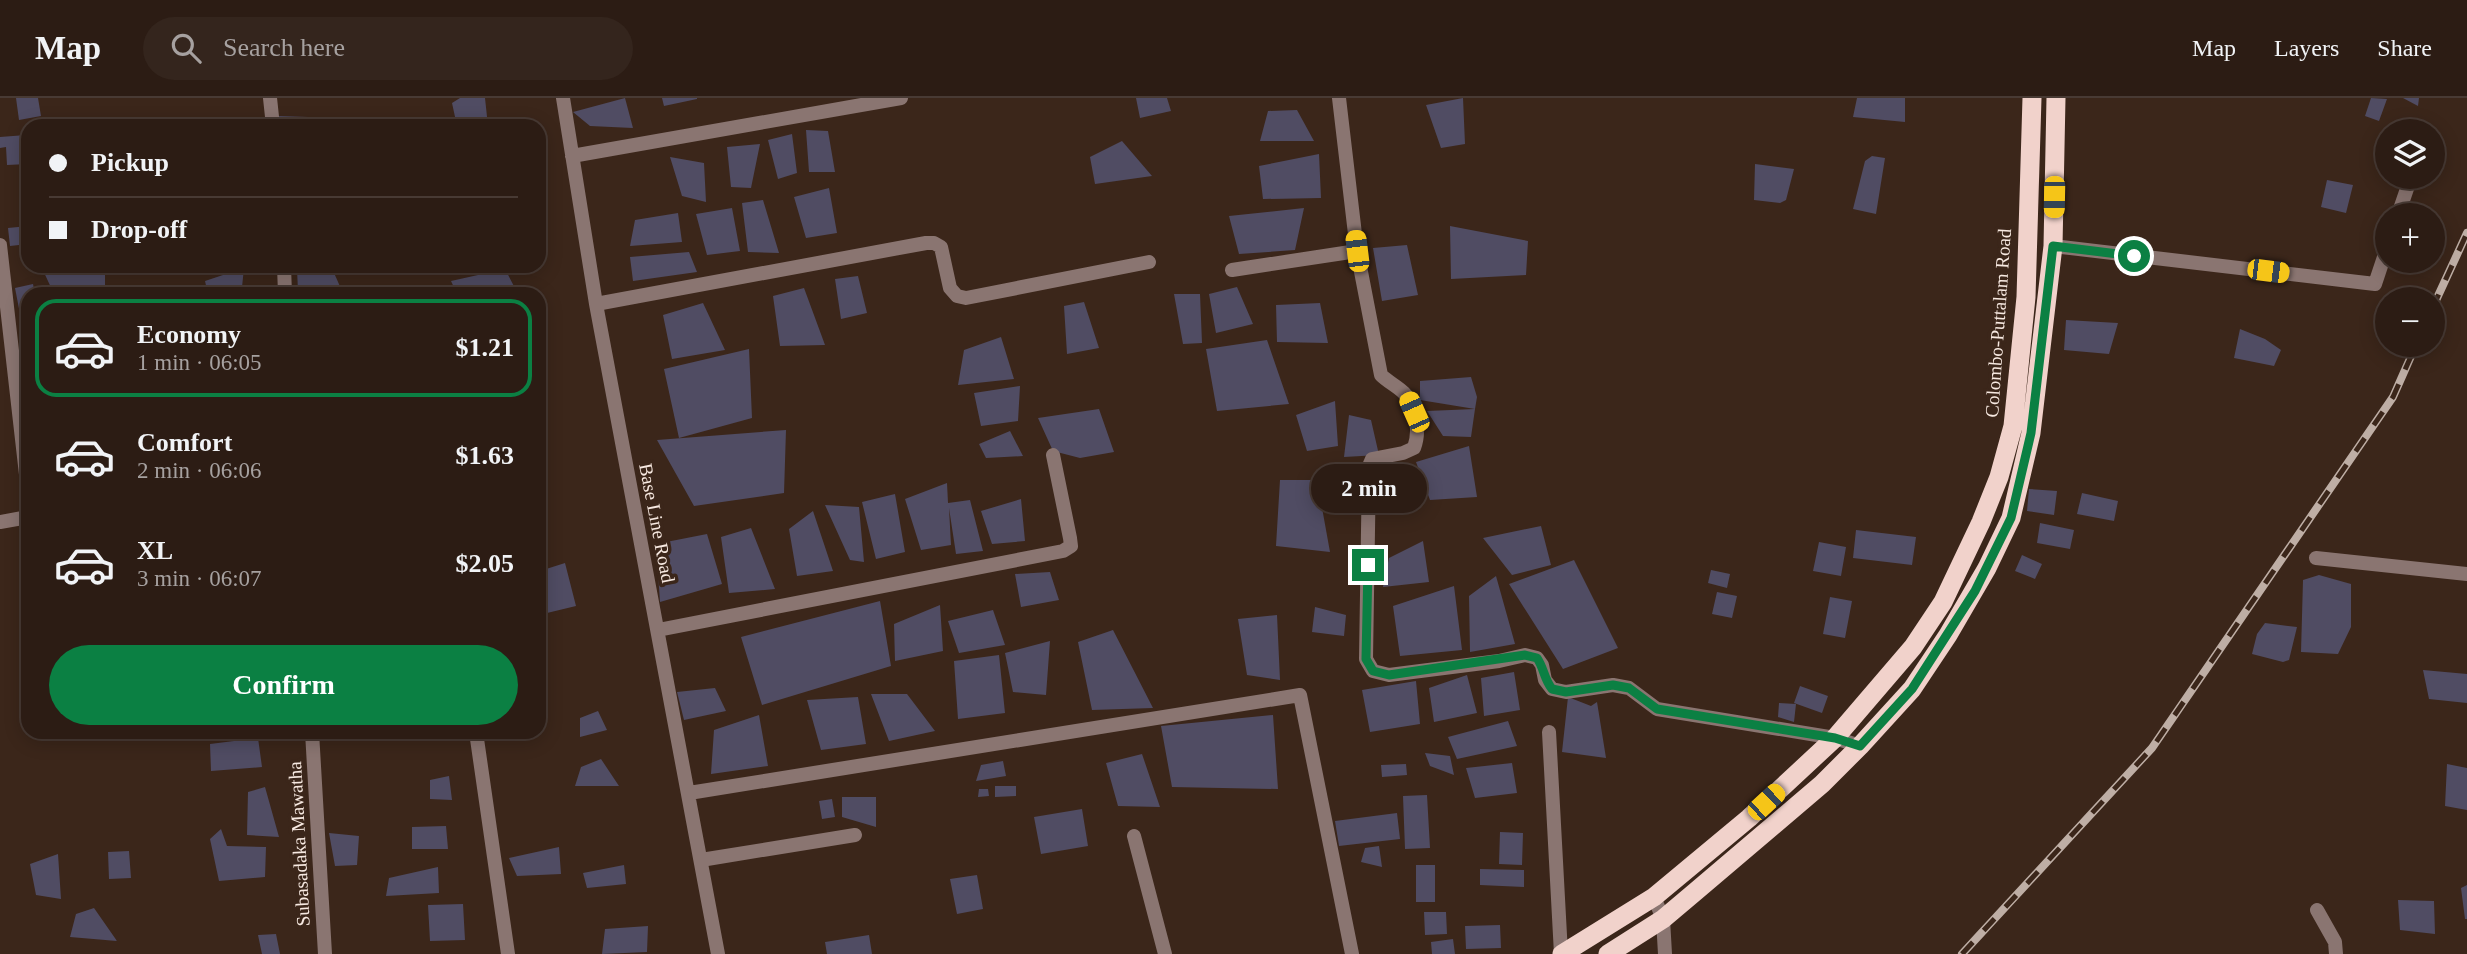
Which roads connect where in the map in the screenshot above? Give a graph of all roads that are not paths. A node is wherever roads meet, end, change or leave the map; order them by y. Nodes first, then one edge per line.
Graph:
1 (270, 98) edge
2 (563, 98) edge
3 (901, 98) edge
4 (1339, 98) edge
5 (2032, 98) edge
6 (2056, 98) edge
7 (272, 119) edge
8 (572, 156) junction
9 (2053, 246) junction
10 (0, 251) edge
11 (1357, 251) junction
12 (1149, 262) dead end
13 (1231, 270) dead end
14 (2379, 273) edge
15 (596, 304) junction
16 (21, 432) edge
17 (1053, 455) dead end
18 (21, 518) edge
19 (0, 523) edge
20 (2316, 558) dead end
21 (2467, 575) edge
22 (658, 630) junction
23 (1549, 732) dead end
24 (1835, 738) junction
25 (312, 739) edge
26 (477, 739) edge
27 (1860, 746) junction
28 (689, 793) junction
29 (855, 835) dead end
30 (1134, 836) dead end
31 (701, 860) junction
32 (1654, 897) junction
33 (2317, 910) dead end
34 (1663, 919) junction
35 (325, 954) edge
36 (508, 954) edge
37 (718, 954) edge
38 (1165, 954) edge
39 (1352, 954) edge
40 (1561, 954) edge
41 (1608, 954) edge
42 (1665, 954) edge
43 (2336, 954) edge

1 - 7 street
2 - 8 street, Base Line Road
3 - 8 street
4 - 11 street
5 - 24 highway, Colombo-Puttalam Road
6 - 9 highway
8 - 15 street, Base Line Road
9 - 14 street
9 - 27 highway
10 - 16 street
11 - 13 street
11 - 24 street
12 - 15 street
15 - 22 street, Base Line Road
17 - 22 street
18 - 19 street
20 - 21 street
22 - 28 street, Base Line Road
23 - 40 street
24 - 27 street
24 - 32 highway, Colombo-Puttalam Road
25 - 35 street, Subasadaka Mawatha
26 - 36 street
27 - 34 highway
28 - 31 street, Base Line Road
28 - 39 street
29 - 31 street
30 - 38 street
31 - 37 street, Base Line Road
32 - 34 street
32 - 40 highway, Colombo-Puttalam Road
33 - 43 street
34 - 41 highway
34 - 42 street

